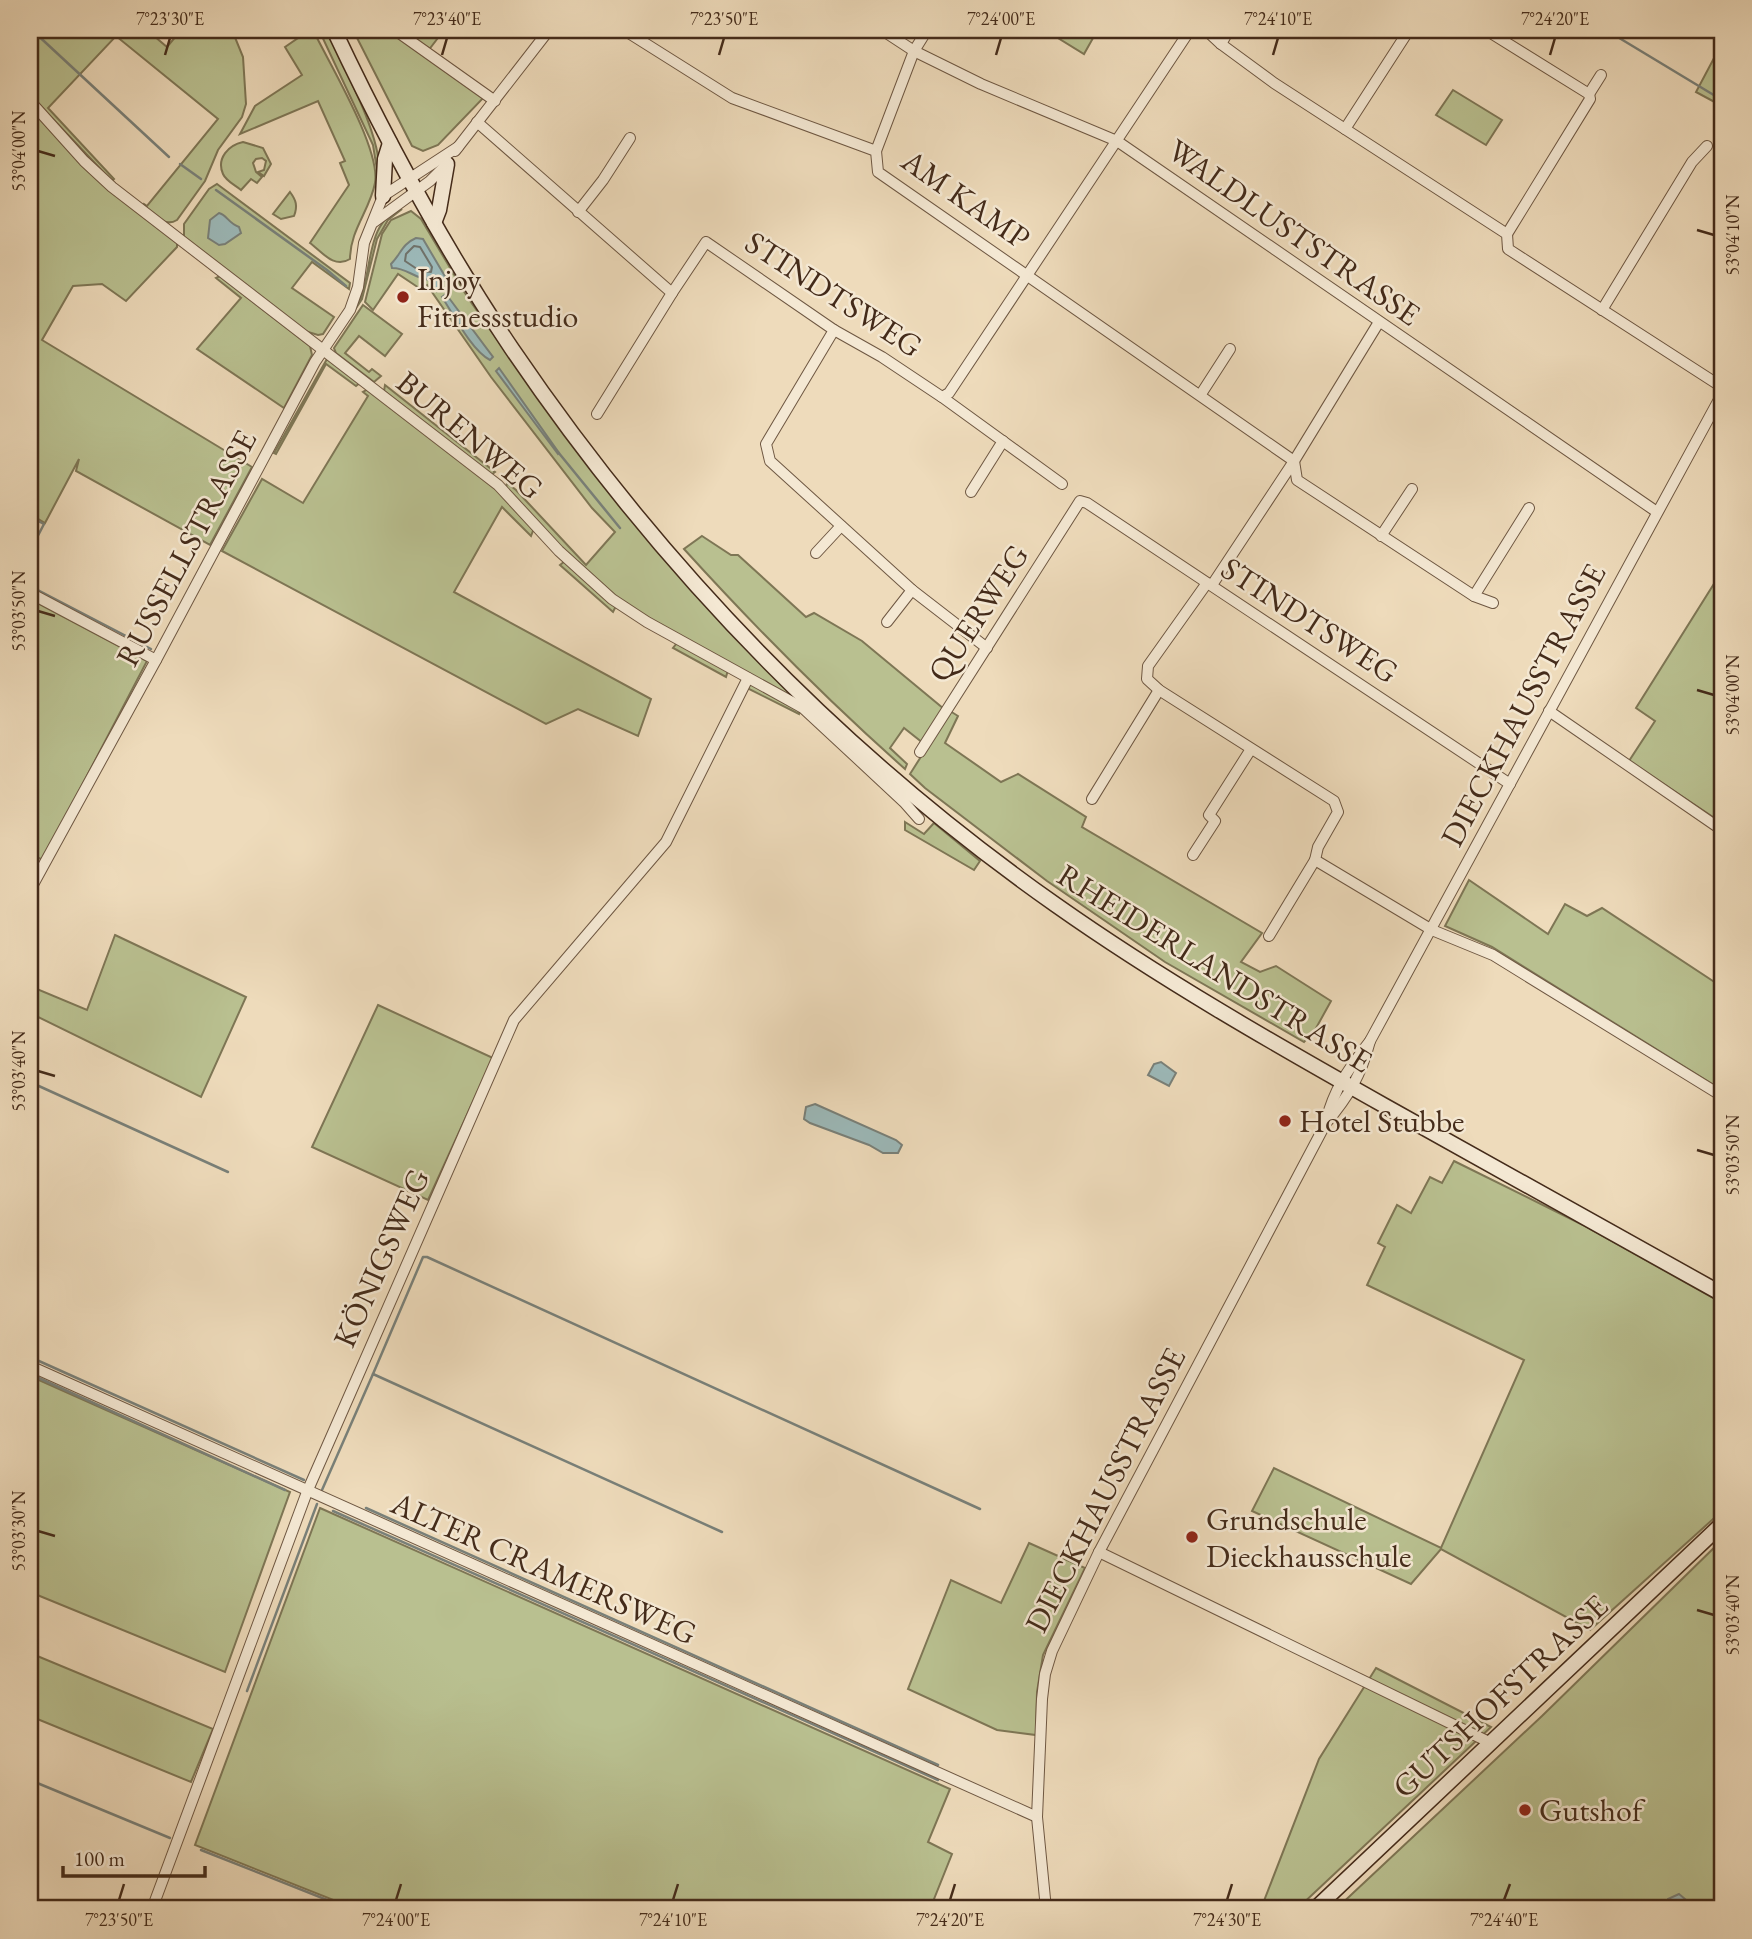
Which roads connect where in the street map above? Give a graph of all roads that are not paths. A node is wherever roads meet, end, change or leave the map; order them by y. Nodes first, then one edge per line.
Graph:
1 (334, 30) edge
2 (395, 30) edge
3 (549, 30) edge
4 (624, 30) edge
5 (882, 30) edge
6 (927, 30) edge
7 (1189, 30) edge
8 (1206, 30) edge
9 (1229, 30) edge
10 (1409, 30) edge
11 (1486, 30) edge
12 (1221, 44) junction
13 (914, 51) junction
14 (1601, 75) dead end
15 (1589, 93) junction
16 (30, 101) edge
17 (495, 101) junction
18 (477, 122) junction
19 (1345, 129) junction
20 (630, 138) dead end
21 (1117, 141) junction
22 (390, 143) junction
23 (1707, 146) dead end
24 (458, 147) junction
25 (876, 151) junction
26 (447, 164) junction
27 (412, 185) junction
28 (383, 196) junction
29 (578, 212) junction
30 (434, 223) junction
31 (371, 225) junction
32 (1507, 234) junction
33 (1028, 275) junction
34 (672, 293) junction
35 (1602, 310) junction
36 (1378, 322) junction
37 (834, 330) junction
38 (1230, 349) dead end
39 (323, 351) junction
40 (1722, 387) edge
41 (1201, 394) junction
42 (1722, 394) edge
43 (942, 397) junction
44 (597, 414) dead end
45 (1003, 441) junction
46 (1294, 461) junction
47 (1062, 484) dead end
48 (1412, 489) dead end
49 (971, 492) dead end
50 (1080, 501) joint
51 (1529, 508) dead end
52 (1657, 512) junction
53 (841, 526) junction
54 (1381, 536) junction
55 (816, 553) dead end
56 (1209, 584) junction
57 (912, 590) junction
58 (30, 593) edge
59 (1474, 596) junction
60 (1493, 603) dead end
61 (887, 622) dead end
62 (987, 648) junction
63 (156, 660) junction
64 (748, 678) junction
65 (1159, 690) junction
66 (1549, 711) junction
67 (1251, 749) junction
68 (919, 752) dead end
69 (1510, 784) junction
70 (1091, 799) dead end
71 (919, 819) dead end
72 (1722, 830) edge
73 (1193, 855) dead end
74 (1315, 860) junction
75 (30, 890) edge
76 (1432, 930) junction
77 (1269, 936) dead end
78 (1347, 1084) junction
79 (1722, 1096) edge
80 (1722, 1294) edge
81 (30, 1366) edge
82 (307, 1492) junction
83 (1722, 1524) edge
84 (1100, 1552) junction
85 (1491, 1743) junction
86 (1037, 1817) junction
87 (152, 1909) edge
88 (1046, 1909) edge
89 (1315, 1909) edge

1 - 22 main road, RHEIDERLANDSTRASSE
2 - 17 street
3 - 17 street
4 - 25 street, AM KAMP
5 - 13 street, WALDLUSTSTRASSE
6 - 13 street
7 - 21 street
8 - 12 street
9 - 12 street
10 - 19 street
11 - 15 street
12 - 19 street
13 - 21 street, WALDLUSTSTRASSE
13 - 25 street
14 - 15 street
15 - 32 street
16 - 39 street, BURENWEG
17 - 18 street
18 - 24 street
18 - 29 street
19 - 32 street
20 - 29 street
21 - 33 street
21 - 36 street, WALDLUSTSTRASSE
22 - 27 main road, RHEIDERLANDSTRASSE
22 - 28 main road
23 - 35 street
24 - 26 street
24 - 27 street
25 - 33 street, AM KAMP
26 - 27 street
26 - 30 main road
27 - 28 street
27 - 30 main road, RHEIDERLANDSTRASSE
27 - 31 street
28 - 31 street, RUSSELLSTRASSE
29 - 34 street
30 - 78 main road, RHEIDERLANDSTRASSE
31 - 39 street, RUSSELLSTRASSE
32 - 35 street
33 - 41 street, AM KAMP
33 - 43 street
34 - 37 street, STINDTSWEG
34 - 44 street
35 - 40 street
36 - 46 street
36 - 52 street, WALDLUSTSTRASSE
37 - 43 street, STINDTSWEG
37 - 53 street
38 - 41 street
39 - 63 street, RUSSELLSTRASSE
39 - 64 street, BURENWEG
41 - 46 street, AM KAMP
42 - 52 street, DIECKHAUSSTRASSE
43 - 45 street, STINDTSWEG
45 - 47 street, STINDTSWEG
45 - 49 street
46 - 54 street, AM KAMP
46 - 56 street
48 - 54 street
50 - 56 street, STINDTSWEG
50 - 62 street, QUERWEG
51 - 59 street
52 - 66 street, DIECKHAUSSTRASSE
53 - 55 street
53 - 57 street
54 - 59 street, AM KAMP
56 - 65 street
56 - 69 street, STINDTSWEG
57 - 61 street
57 - 62 street
58 - 63 street
59 - 60 street, AM KAMP
62 - 68 street, QUERWEG
63 - 75 street, RUSSELLSTRASSE
64 - 71 street, BURENWEG
64 - 82 street, KÖNIGSWEG
65 - 67 street
65 - 70 street
66 - 69 street, DIECKHAUSSTRASSE
66 - 72 street
67 - 73 street
67 - 74 street
69 - 76 street, DIECKHAUSSTRASSE
74 - 76 street
74 - 77 street
76 - 78 street, DIECKHAUSSTRASSE
76 - 79 street
78 - 80 main road, RHEIDERLANDSTRASSE
78 - 84 street, DIECKHAUSSTRASSE
81 - 82 street, ALTER CRAMERSWEG
82 - 86 street, ALTER CRAMERSWEG
82 - 87 street, KÖNIGSWEG
83 - 85 main road, GUTSHOFSTRASSE
84 - 85 street
84 - 86 street, DIECKHAUSSTRASSE
85 - 89 main road, GUTSHOFSTRASSE
86 - 88 street, DIECKHAUSSTRASSE

